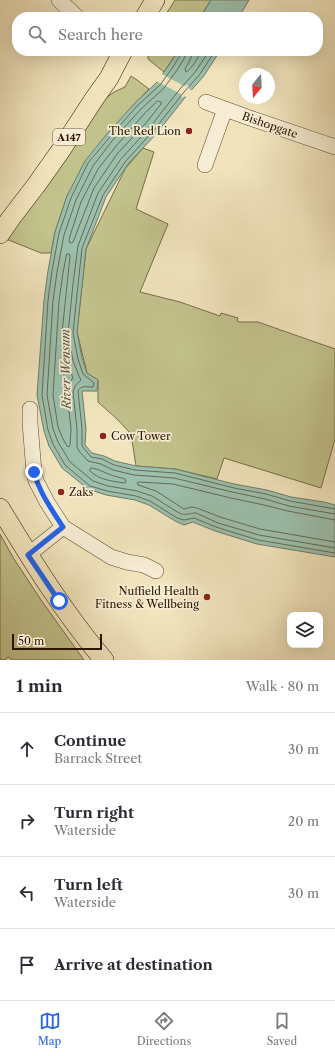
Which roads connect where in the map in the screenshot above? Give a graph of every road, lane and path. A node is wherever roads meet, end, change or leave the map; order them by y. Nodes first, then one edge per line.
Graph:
1 (59, 0) edge
2 (155, 0) edge
3 (72, 12) edge
4 (148, 12) edge
5 (119, 56) edge
6 (206, 102) dead end
7 (225, 108) junction
8 (335, 147) edge
9 (205, 165) dead end
10 (0, 234) edge
11 (30, 409) dead end
12 (0, 508) edge
13 (63, 527) junction
14 (28, 555) junction
15 (156, 570) dead end
16 (104, 660) edge

1 - 3 street
2 - 4 main road
5 - 10 main road, A147
6 - 7 street, Bishopgate
7 - 8 street, Bishopgate
7 - 9 street
11 - 13 street
12 - 14 main road
13 - 14 street
13 - 15 street
14 - 16 main road

